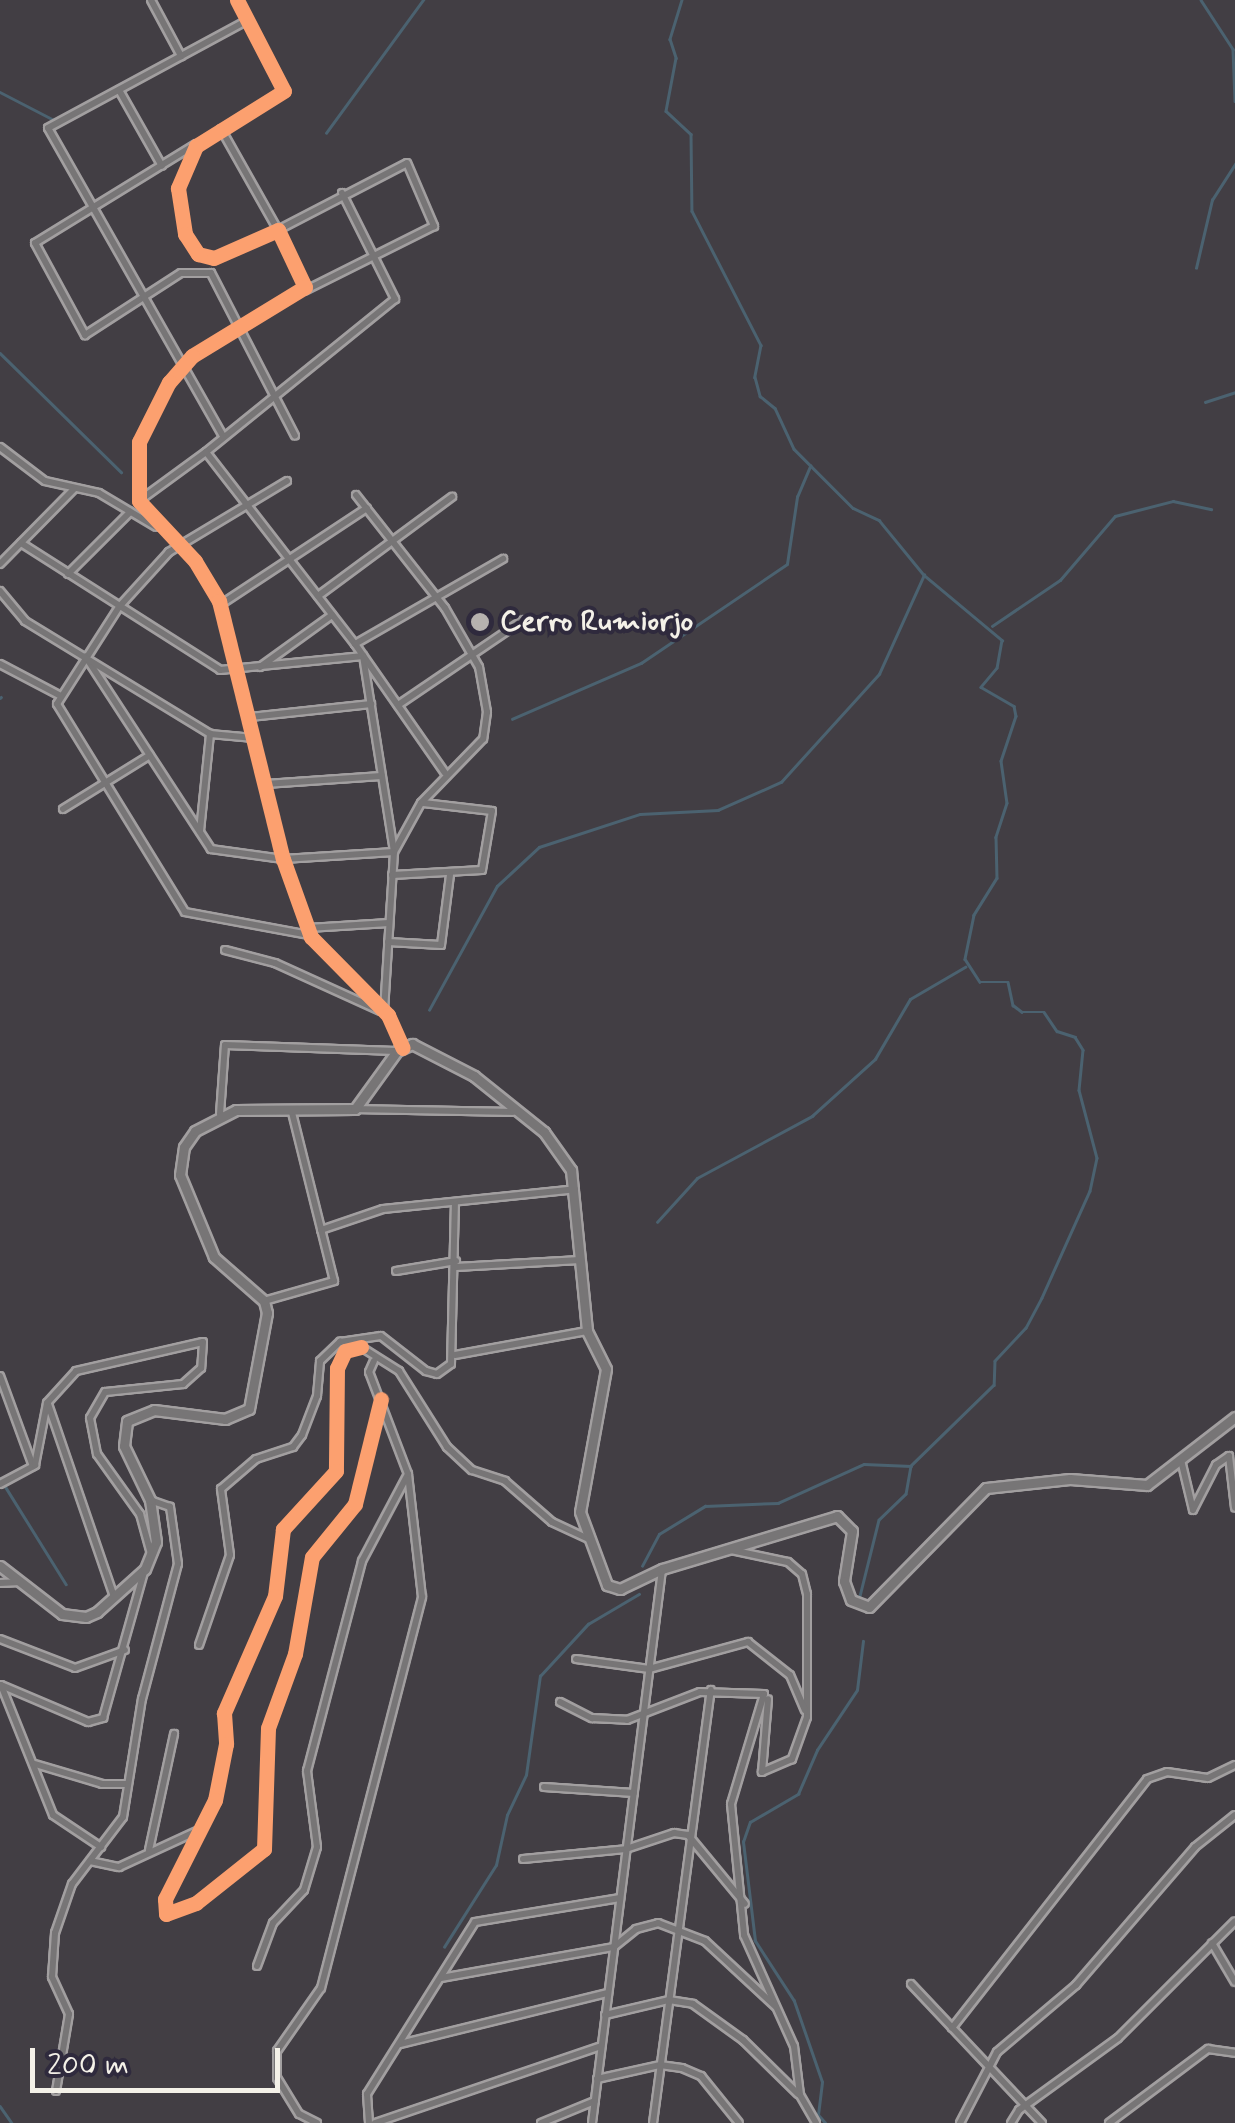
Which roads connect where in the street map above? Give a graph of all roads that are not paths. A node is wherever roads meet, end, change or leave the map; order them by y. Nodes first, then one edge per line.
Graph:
1 (151, 0) edge
2 (237, 0) edge
3 (248, 20) junction
4 (180, 56) junction
5 (118, 90) junction
6 (221, 129) junction
7 (201, 141) junction
8 (162, 166) junction
9 (342, 193) junction
10 (94, 208) junction
11 (278, 230) junction
12 (376, 255) junction
13 (303, 292) junction
14 (146, 300) junction
15 (243, 328) junction
16 (182, 366) junction
17 (276, 391) junction
18 (223, 436) junction
19 (295, 436) dead end
20 (0, 448) edge
21 (206, 452) junction
22 (287, 481) dead end
23 (75, 488) junction
24 (356, 495) dead end
25 (452, 497) dead end
26 (139, 501) junction
27 (250, 508) junction
28 (367, 508) junction
29 (130, 512) junction
30 (164, 532) junction
31 (21, 543) junction
32 (393, 543) junction
33 (181, 547) junction
34 (289, 558) junction
35 (503, 559) dead end
36 (0, 564) edge
37 (68, 574) junction
38 (0, 591) edge
39 (318, 596) junction
40 (438, 599) junction
41 (220, 605) junction
42 (119, 607) junction
43 (332, 615) junction
44 (523, 620) dead end
45 (355, 644) junction
46 (85, 656) junction
47 (364, 656) junction
48 (474, 658) junction
49 (0, 664) edge
50 (258, 668) junction
51 (240, 670) junction
52 (61, 696) junction
53 (371, 704) junction
54 (398, 705) junction
55 (250, 717) junction
56 (210, 734) junction
57 (254, 738) junction
58 (150, 755) junction
59 (445, 773) junction
60 (382, 776) junction
61 (102, 784) junction
62 (265, 784) junction
63 (421, 803) junction
64 (63, 809) dead end
65 (200, 831) junction
66 (394, 852) junction
67 (283, 859) junction
68 (392, 875) junction
69 (450, 875) junction
70 (389, 922) junction
71 (310, 932) junction
72 (388, 942) junction
73 (225, 950) dead end
74 (384, 1012) junction
75 (400, 1049) junction
76 (355, 1109) junction
77 (514, 1112) junction
78 (292, 1113) junction
79 (220, 1114) junction
80 (576, 1188) junction
81 (455, 1203) junction
82 (321, 1230) junction
83 (581, 1260) junction
84 (456, 1264) junction
85 (396, 1271) dead end
86 (264, 1301) junction
87 (587, 1332) junction
88 (362, 1337) junction
89 (361, 1347) junction
90 (455, 1355) junction
91 (374, 1361) junction
92 (0, 1376) edge
93 (381, 1399) junction
94 (47, 1403) junction
95 (1235, 1416) edge
96 (1181, 1458) junction
97 (33, 1466) junction
98 (408, 1474) junction
99 (0, 1484) edge
100 (150, 1500) junction
101 (1235, 1508) edge
102 (588, 1539) junction
103 (731, 1550) junction
104 (152, 1554) junction
105 (0, 1566) edge
106 (145, 1569) junction
107 (662, 1569) junction
108 (26, 1582) junction
109 (0, 1583) edge
110 (114, 1597) junction
111 (0, 1639) edge
112 (199, 1645) dead end
113 (126, 1650) junction
114 (576, 1659) dead end
115 (650, 1668) junction
116 (0, 1685) edge
117 (711, 1690) junction
118 (764, 1694) junction
119 (560, 1702) dead end
120 (807, 1717) junction
121 (643, 1718) junction
122 (174, 1734) dead end
123 (34, 1764) junction
124 (1235, 1765) edge
125 (128, 1784) junction
126 (544, 1787) dead end
127 (634, 1793) junction
128 (1235, 1815) edge
129 (197, 1832) junction
130 (691, 1840) junction
131 (101, 1847) junction
132 (148, 1850) junction
133 (626, 1850) junction
134 (522, 1859) dead end
135 (90, 1861) junction
136 (620, 1898) junction
137 (745, 1904) junction
138 (1235, 1921) edge
139 (679, 1928) junction
140 (1212, 1943) junction
141 (614, 1947) junction
142 (257, 1966) dead end
143 (440, 1978) junction
144 (1235, 1982) edge
145 (911, 1984) dead end
146 (608, 1993) junction
147 (669, 2000) junction
148 (778, 2009) junction
149 (605, 2016) junction
150 (952, 2028) junction
151 (398, 2044) junction
152 (602, 2046) junction
153 (1235, 2053) edge
154 (660, 2064) junction
155 (987, 2066) junction
156 (597, 2079) junction
157 (56, 2090) dead end
158 (800, 2095) junction
159 (595, 2101) junction
160 (1025, 2106) junction
161 (317, 2123) edge
162 (372, 2123) edge
163 (541, 2123) edge
164 (592, 2123) edge
165 (652, 2123) edge
166 (740, 2123) edge
167 (816, 2123) edge
168 (960, 2123) edge
169 (1011, 2123) edge
170 (1042, 2123) edge
171 (1109, 2123) edge

1 - 4 street
2 - 3 street
3 - 4 street
3 - 6 street
4 - 5 street
5 - 8 street
5 - 10 street
6 - 7 street
6 - 11 street
7 - 8 street
7 - 11 street
8 - 10 street
9 - 11 street
9 - 12 street
9 - 12 street
10 - 14 street
10 - 14 street
11 - 13 street
12 - 13 street
12 - 17 street
13 - 15 street
14 - 15 street
14 - 16 street
15 - 16 street
15 - 17 street
16 - 18 street
16 - 26 street
17 - 18 street
17 - 19 street
18 - 21 street
20 - 23 street
21 - 26 street
21 - 27 street
22 - 27 street
23 - 29 street
23 - 31 street
24 - 28 street
25 - 32 street
26 - 30 street
27 - 33 street
27 - 34 street
28 - 32 street
28 - 34 street
29 - 30 street
29 - 37 street
30 - 33 street
31 - 36 street
31 - 37 street
32 - 39 street
32 - 40 street
33 - 41 street
33 - 42 street
34 - 39 street
34 - 41 street
35 - 40 street
37 - 42 street
38 - 46 street
39 - 43 street
40 - 45 street
40 - 48 street
41 - 51 street
42 - 46 street
42 - 51 street
43 - 45 street
43 - 50 street
44 - 48 street
45 - 47 street
46 - 52 street
46 - 56 street
46 - 58 street
47 - 50 street
47 - 53 street
47 - 54 street
48 - 54 street
48 - 59 street
49 - 52 street
50 - 51 street
51 - 55 street
52 - 61 street
53 - 55 street
53 - 60 street
54 - 59 street
55 - 57 street
56 - 57 street
56 - 65 street
57 - 62 street
58 - 61 street
58 - 65 street
59 - 63 street
60 - 62 street
60 - 66 street
61 - 64 street
61 - 71 street
62 - 67 street
63 - 66 street
63 - 69 street
65 - 67 street
66 - 67 street
66 - 68 street
67 - 71 street
68 - 69 street
68 - 70 street
69 - 72 street
70 - 71 street
70 - 72 street
71 - 74 street
72 - 74 street
73 - 74 street
74 - 75 street
75 - 76 main road
75 - 77 main road
75 - 79 street
76 - 77 street
76 - 78 main road
77 - 80 main road
78 - 79 main road
78 - 82 street
79 - 86 main road
80 - 81 street
80 - 83 main road
81 - 82 street
81 - 84 street
82 - 86 street
83 - 84 street
83 - 87 main road
84 - 85 street
84 - 90 street
86 - 100 main road
87 - 90 street
87 - 102 main road
88 - 89 street
88 - 90 street
88 - 112 street
89 - 91 street
89 - 129 street
91 - 93 street
91 - 102 street
92 - 97 street
93 - 98 street
93 - 129 street
94 - 97 street
94 - 104 street
94 - 110 street
95 - 96 main road
96 - 101 street
96 - 103 main road
97 - 99 street
98 - 142 street
98 - 161 street
100 - 104 main road
100 - 125 street
102 - 107 main road
103 - 107 main road
103 - 120 street
104 - 106 main road
105 - 108 main road
106 - 110 main road
106 - 113 street
107 - 115 street
108 - 109 street
108 - 110 main road
111 - 113 street
113 - 116 street
114 - 115 street
115 - 120 street
115 - 121 street
116 - 123 street
117 - 118 street
117 - 121 street
117 - 130 street
118 - 120 street
118 - 137 street
119 - 121 street
121 - 127 street
122 - 132 street
123 - 125 street
123 - 131 street
124 - 150 street
125 - 131 street
126 - 127 street
127 - 133 street
128 - 155 street
129 - 132 street
130 - 133 street
130 - 137 street
130 - 139 street
131 - 135 street
132 - 135 street
133 - 134 street
133 - 136 street
135 - 157 street
136 - 141 street
136 - 143 street
137 - 148 street
138 - 140 street
139 - 141 street
139 - 147 street
139 - 148 street
140 - 144 street
140 - 160 street
141 - 143 street
141 - 146 street
143 - 151 street
145 - 150 street
146 - 149 street
146 - 151 street
147 - 149 street
147 - 154 street
147 - 158 street
148 - 158 street
149 - 152 street
150 - 155 street
151 - 162 street
152 - 156 street
152 - 162 street
153 - 171 street
154 - 156 street
154 - 165 street
154 - 166 street
155 - 160 street
155 - 168 street
156 - 159 street
158 - 167 street
159 - 163 street
159 - 164 street
160 - 169 street
160 - 170 street

